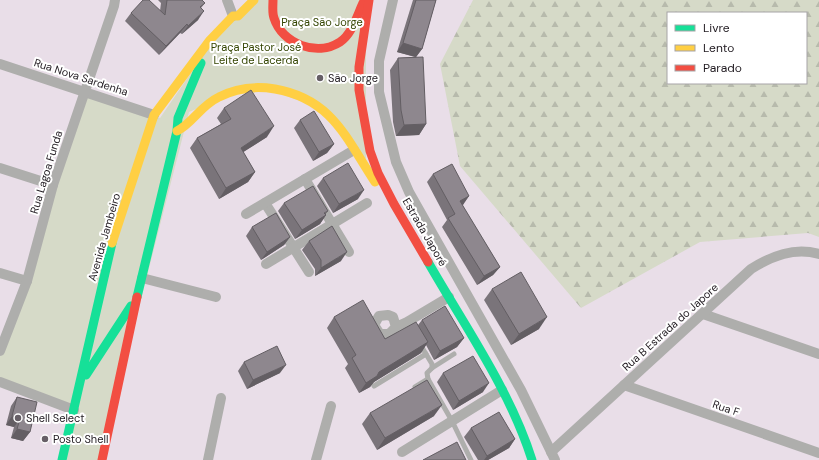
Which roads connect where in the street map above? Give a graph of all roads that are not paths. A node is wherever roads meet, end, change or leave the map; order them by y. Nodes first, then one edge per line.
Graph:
1 (115, 0) edge
2 (227, 0) edge
3 (254, 0) edge
4 (273, 0) edge
5 (364, 0) edge
6 (369, 0) edge
7 (392, 0) edge
8 (233, 16) junction
9 (210, 40) junction
10 (0, 64) edge
11 (85, 91) junction
12 (154, 115) junction
13 (177, 131) junction
14 (354, 150) junction
15 (0, 168) edge
16 (305, 180) junction
17 (53, 185) junction
18 (265, 203) junction
19 (367, 203) dead end
20 (394, 204) junction
21 (246, 214) dead end
22 (331, 223) junction
23 (294, 248) junction
24 (349, 252) dead end
25 (819, 254) edge
26 (266, 264) dead end
27 (309, 272) dead end
28 (0, 273) edge
29 (142, 278) junction
30 (27, 281) junction
31 (216, 297) dead end
32 (449, 297) junction
33 (137, 298) junction
34 (703, 314) junction
35 (396, 327) dead end
36 (418, 342) edge
37 (0, 351) edge
38 (426, 354) junction
39 (454, 354) dead end
40 (819, 354) edge
41 (432, 368) junction
42 (428, 379) junction
43 (0, 382) edge
44 (81, 383) junction
45 (624, 385) junction
46 (374, 386) edge
47 (502, 390) junction
48 (409, 391) edge
49 (221, 398) dead end
50 (331, 406) dead end
51 (74, 410) junction
52 (452, 421) junction
53 (402, 452) dead end
54 (819, 453) edge
55 (553, 456) edge
56 (62, 460) edge
57 (102, 460) edge
58 (208, 460) edge
59 (316, 460) edge
60 (471, 460) edge
61 (532, 460) edge

1 - 11 street, Rua Lagoa Funda
2 - 8 street
3 - 8 main road
4 - 5 main road
6 - 20 main road, Estrada Japoré
7 - 55 street
8 - 9 main road
9 - 12 main road, Avenida Jambeiro
9 - 13 main road
10 - 11 street, Rua Nova Sardenha
11 - 12 street, Rua Nova Sardenha
11 - 17 street, Rua Lagoa Funda
12 - 44 main road, Avenida Jambeiro
13 - 14 main road
13 - 29 main road
14 - 16 street
14 - 20 main road
15 - 17 street
16 - 18 street
16 - 22 street
17 - 30 street, Rua Lagoa Funda
18 - 21 street
18 - 23 street
19 - 22 street
20 - 32 main road, Estrada Japoré
22 - 23 street
22 - 24 street
23 - 26 street
23 - 27 street
25 - 34 street, Rua B Estrada do Japore
28 - 30 street
29 - 31 street
29 - 33 main road
30 - 37 street, Rua Lagoa Funda
32 - 35 street
32 - 47 main road, Estrada Japoré
33 - 44 main road
33 - 57 main road
34 - 40 street
34 - 45 street, Rua B Estrada do Japore
36 - 38 lane
38 - 41 lane
38 - 46 lane
39 - 41 lane
41 - 42 lane
42 - 48 lane
42 - 52 lane
43 - 51 street
44 - 51 main road, Avenida Jambeiro
45 - 54 street, Rua F
45 - 55 street, Rua B Estrada do Japore
47 - 52 street
47 - 61 main road, Estrada Japoré
49 - 58 street
50 - 59 street
51 - 56 main road, Avenida Jambeiro
52 - 53 street
52 - 60 lane

